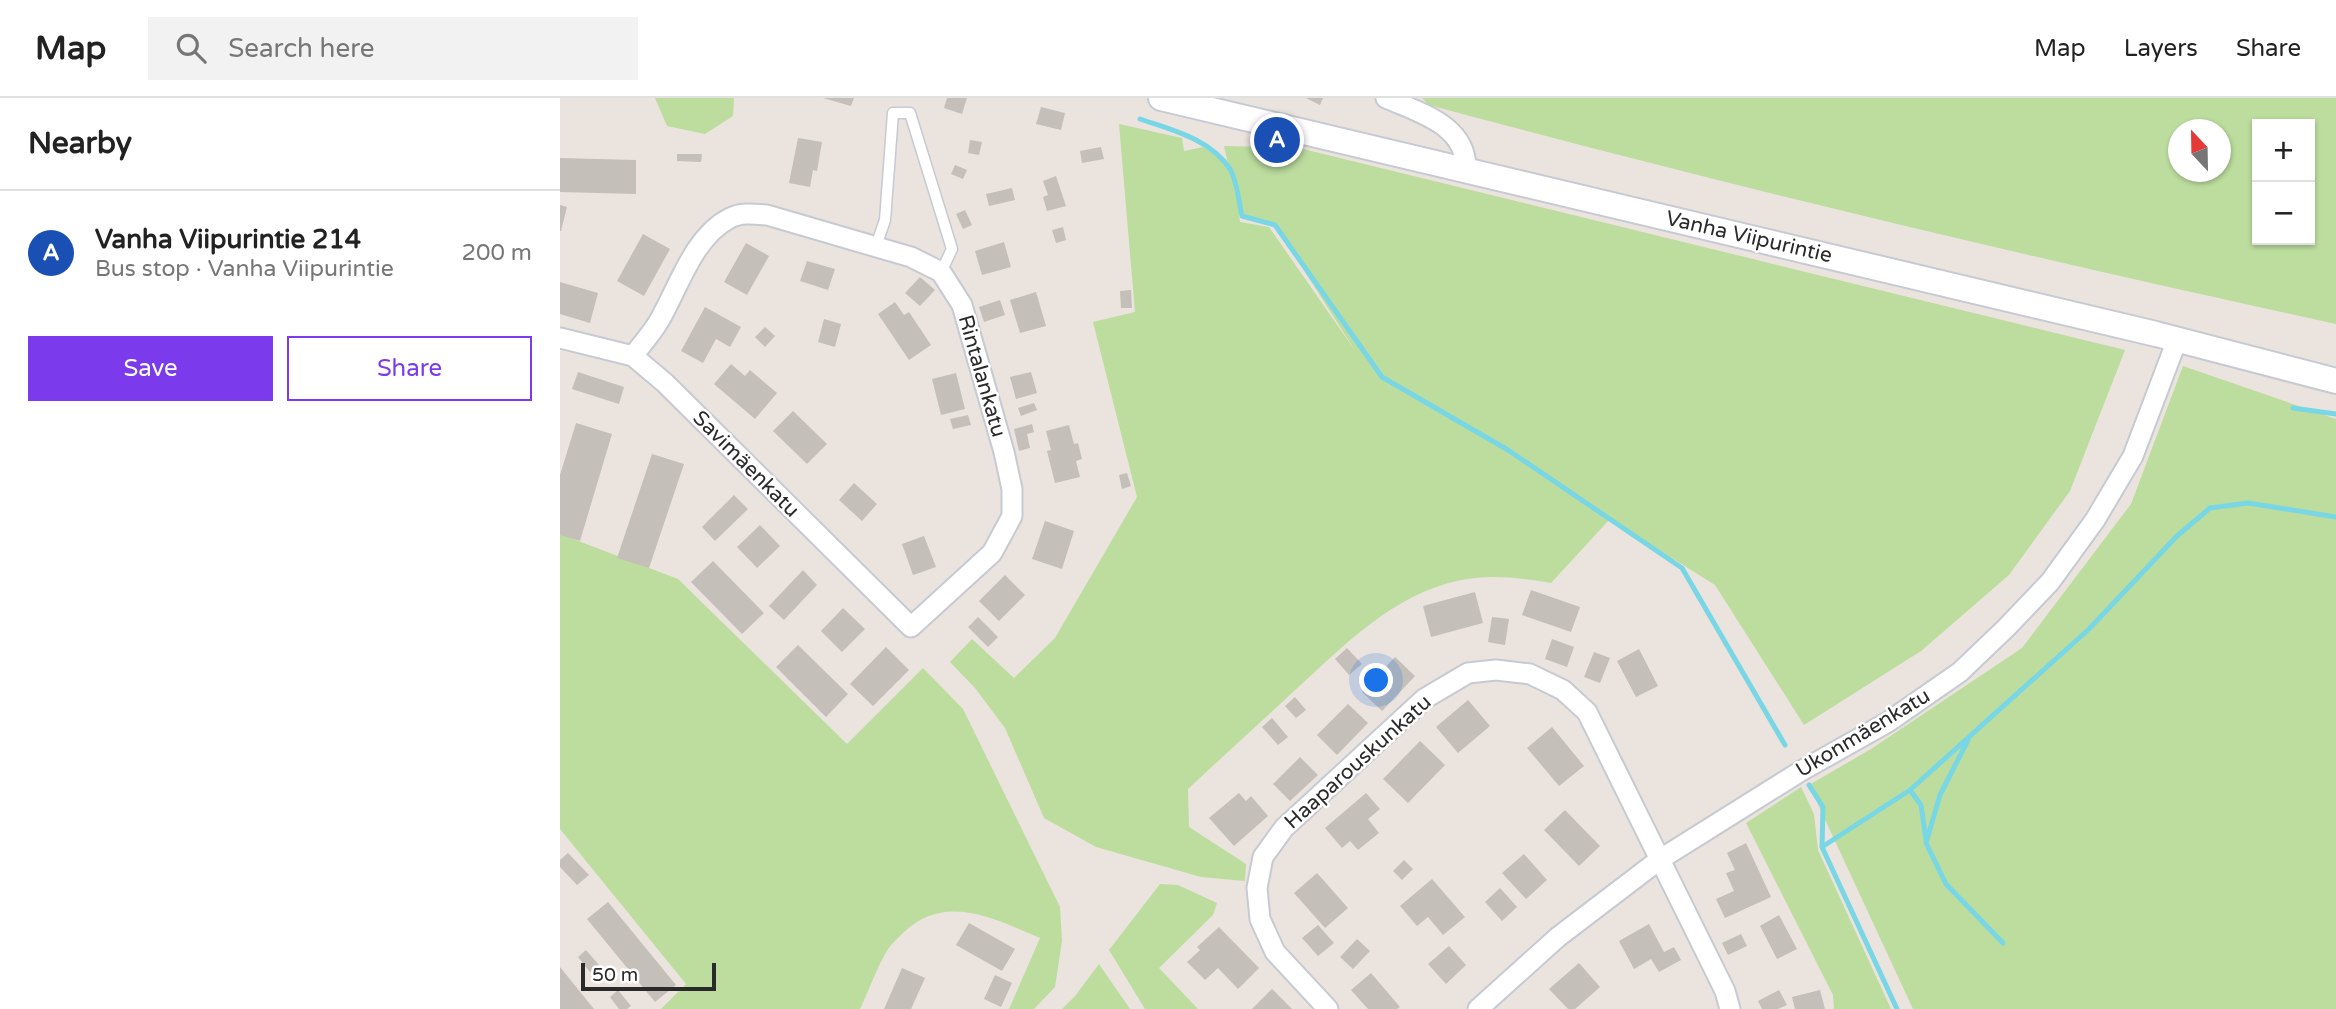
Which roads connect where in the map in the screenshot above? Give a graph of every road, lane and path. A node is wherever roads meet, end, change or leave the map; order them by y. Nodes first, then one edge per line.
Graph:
1 (1161, 98) edge
2 (1386, 98) edge
3 (1465, 170) junction
4 (876, 246) junction
5 (941, 272) junction
6 (560, 338) edge
7 (2177, 340) junction
8 (634, 356) junction
9 (2336, 381) edge
10 (911, 627) joint
11 (1659, 860) junction
12 (1328, 1009) edge
13 (1478, 1009) edge
14 (1730, 1009) edge

1 - 3 street, Vanha Viipurintie
2 - 3 street
3 - 7 street, Vanha Viipurintie
4 - 5 street
4 - 5 lane
4 - 8 street
5 - 10 street, Rintalankatu
6 - 8 street, Savimäenkatu
7 - 9 street, Vanha Viipurintie
7 - 11 street, Ukonmäenkatu
8 - 10 street, Savimäenkatu
11 - 12 street, Haaparouskunkatu
11 - 13 street, Ukonmäenkatu
11 - 14 street, Haaparouskunkatu

